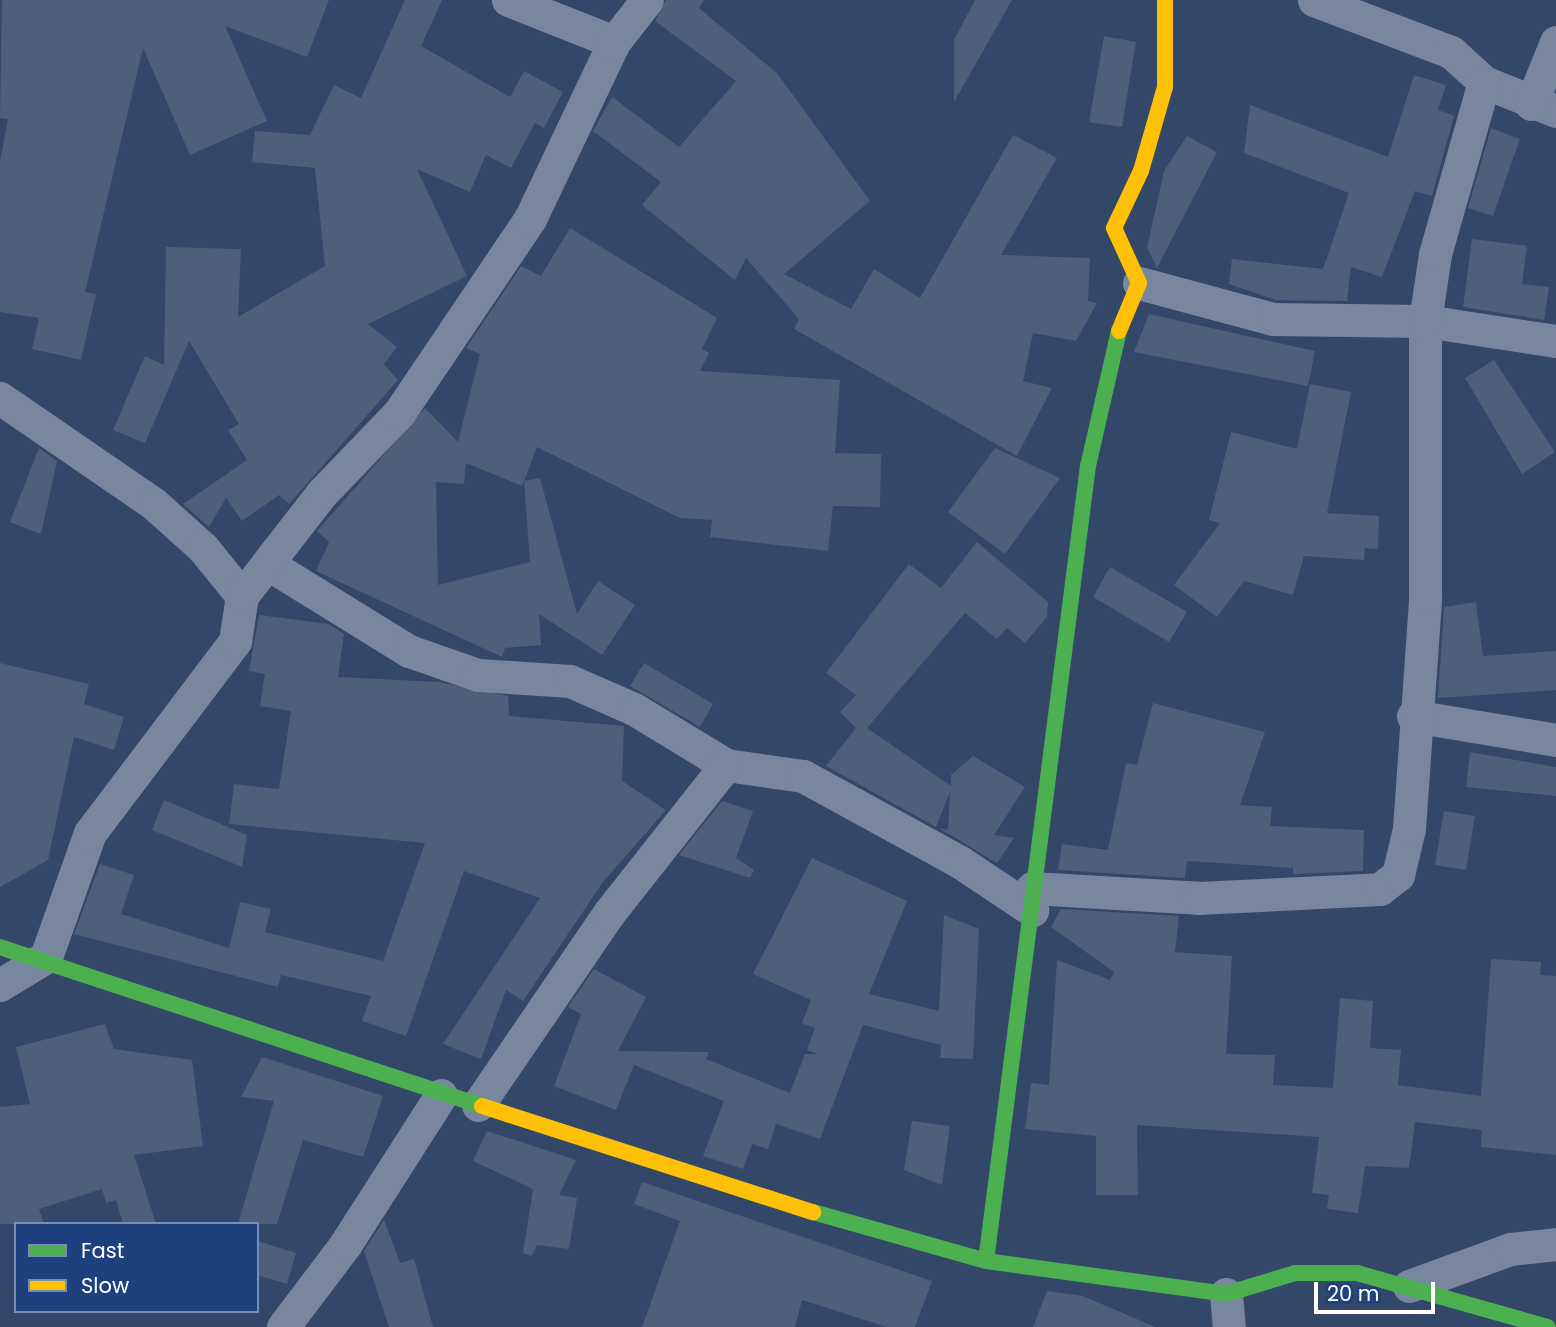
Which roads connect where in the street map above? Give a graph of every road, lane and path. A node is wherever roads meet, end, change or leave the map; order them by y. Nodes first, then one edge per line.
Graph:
1 (508, 0) edge
2 (647, 0) edge
3 (1165, 0) edge
4 (1314, 0) edge
5 (614, 42) junction
6 (1556, 43) edge
7 (1484, 82) junction
8 (1544, 107) edge
9 (1139, 283) junction
10 (1425, 321) junction
11 (1556, 341) edge
12 (0, 398) edge
13 (268, 564) junction
14 (242, 596) junction
15 (1413, 716) junction
16 (1556, 740) edge
17 (726, 765) junction
18 (1032, 899) junction
19 (0, 947) edge
20 (46, 957) junction
21 (0, 985) edge
22 (440, 1096) junction
23 (478, 1105) junction
24 (1556, 1244) edge
25 (986, 1261) junction
26 (1409, 1286) junction
27 (1226, 1294) junction
28 (283, 1327) edge
29 (1229, 1327) edge
30 (1548, 1327) edge

1 - 5 street
2 - 5 street
3 - 9 street
4 - 7 street
5 - 13 street
6 - 8 street
7 - 8 street
7 - 10 street
9 - 10 street
9 - 18 street
10 - 11 street
10 - 15 street
12 - 14 street
13 - 14 street
13 - 17 street
14 - 20 street
15 - 16 street
15 - 18 street
17 - 18 street
17 - 23 street
18 - 25 street
19 - 20 street
20 - 21 street
20 - 22 street
22 - 23 street
22 - 28 street
23 - 25 street
24 - 26 street
25 - 27 street
26 - 27 street
26 - 30 street
27 - 29 street

